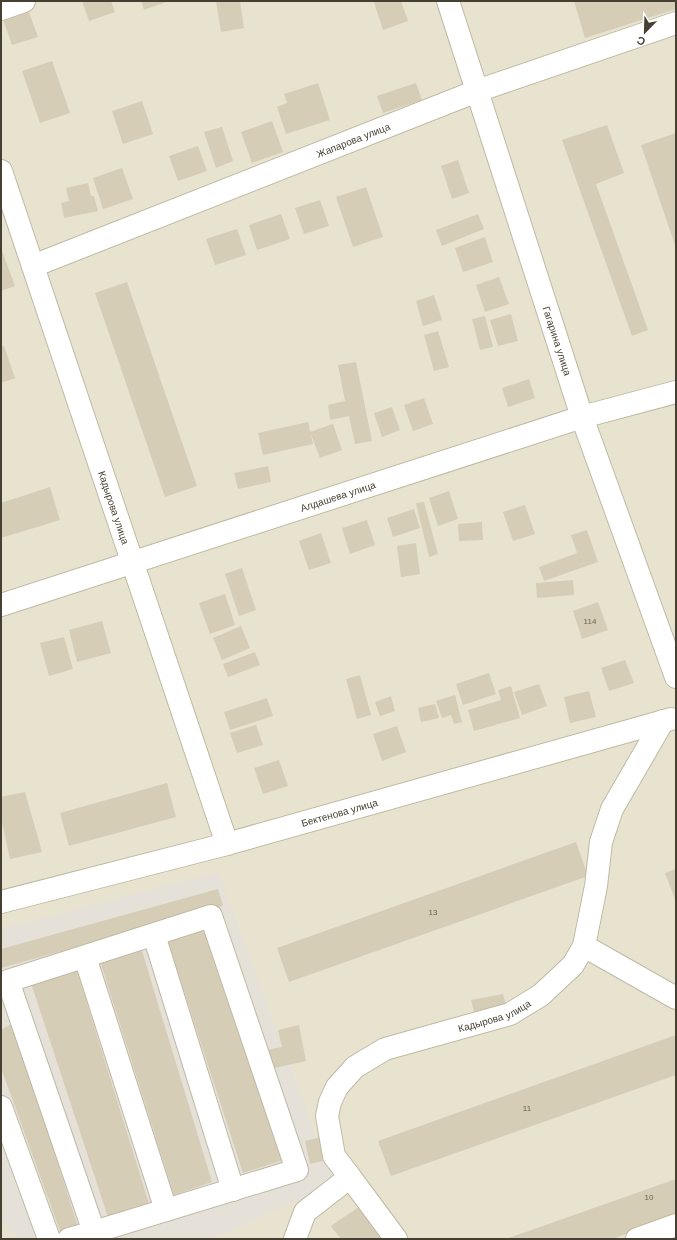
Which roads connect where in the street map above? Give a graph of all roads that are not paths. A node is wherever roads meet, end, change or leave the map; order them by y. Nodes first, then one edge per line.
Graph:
1 (24, 1) edge
2 (448, 1) edge
3 (1, 9) edge
4 (676, 23) edge
5 (477, 91) junction
6 (1, 171) edge
7 (33, 266) junction
8 (676, 392) edge
9 (582, 417) junction
10 (132, 563) junction
11 (1, 606) edge
12 (676, 677) edge
13 (669, 719) edge
14 (227, 844) junction
15 (1, 902) edge
16 (154, 935) junction
17 (584, 946) junction
18 (85, 957) junction
19 (676, 998) edge
20 (1, 1107) edge
21 (350, 1177) junction
22 (233, 1190) junction
23 (166, 1210) junction
24 (676, 1225) edge
25 (94, 1232) junction
26 (49, 1239) edge
27 (68, 1239) edge
28 (295, 1239) edge
29 (396, 1239) edge
30 (637, 1239) edge

1 - 3 street
2 - 5 street, Гагарина улица
4 - 5 street, Жапарова улица
5 - 7 street, Жапарова улица
5 - 9 street, Гагарина улица
6 - 7 street, Кадырова улица
7 - 10 street, Кадырова улица
8 - 9 street, Алдашева улица
9 - 10 street, Алдашева улица
9 - 12 street, Гагарина улица
10 - 11 street, Алдашева улица
10 - 14 street, Кадырова улица
13 - 14 street, Бектенова улица
13 - 17 street, Кадырова улица
14 - 15 street, Бектенова улица
16 - 18 street
16 - 22 street
16 - 22 street
17 - 19 street
17 - 21 street, Кадырова улица
18 - 23 street
18 - 25 street
20 - 26 street
21 - 28 street
21 - 29 street, Кадырова улица
22 - 23 street
23 - 25 street
24 - 30 street
25 - 27 street

